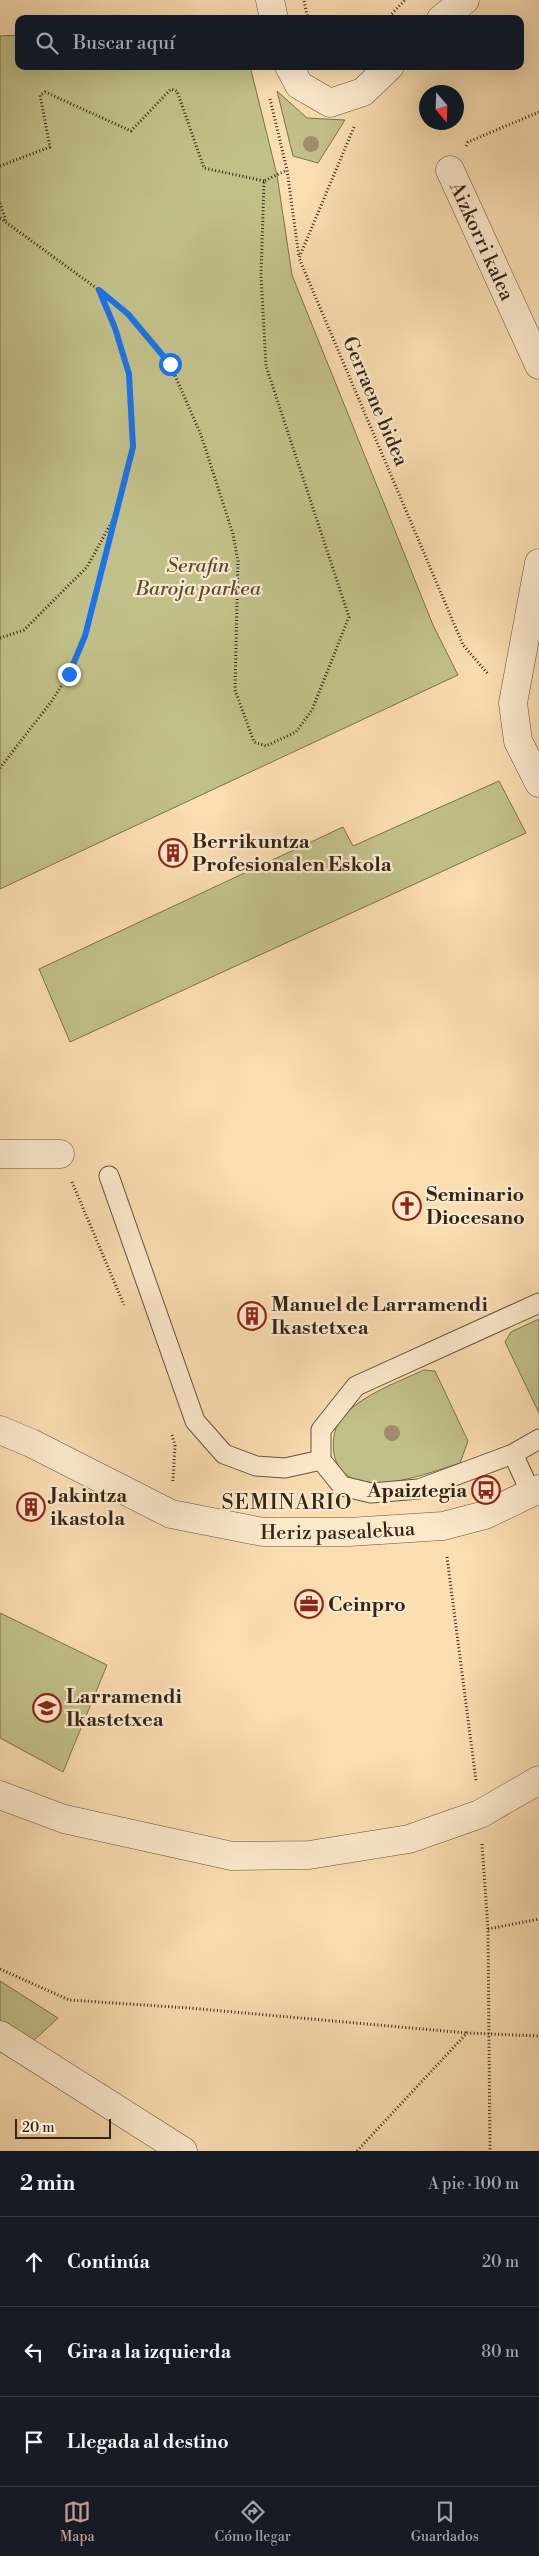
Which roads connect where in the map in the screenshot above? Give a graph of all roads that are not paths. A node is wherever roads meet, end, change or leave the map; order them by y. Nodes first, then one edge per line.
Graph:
1 (270, 0) edge
2 (465, 0) edge
3 (273, 15) edge
4 (445, 15) edge
5 (292, 70) edge
6 (386, 70) edge
7 (450, 170) road end
8 (539, 365) edge
9 (539, 563) edge
10 (539, 784) edge
11 (0, 1154) edge
12 (60, 1154) road end
13 (109, 1176) dead end
14 (539, 1303) edge
15 (0, 1430) edge
16 (539, 1439) edge
17 (513, 1454) junction
18 (321, 1460) junction
19 (535, 1491) edge
20 (539, 1780) edge
21 (0, 1795) edge
22 (0, 2034) edge
23 (183, 2151) edge

1 - 3 street
2 - 4 street
5 - 6 street
7 - 8 street, Aizkorri kalea
9 - 10 street
11 - 12 street
13 - 18 lane
14 - 18 lane
15 - 19 street, Heriz pasealekua
16 - 17 lane
17 - 18 lane
17 - 19 lane
20 - 21 street
22 - 23 street

